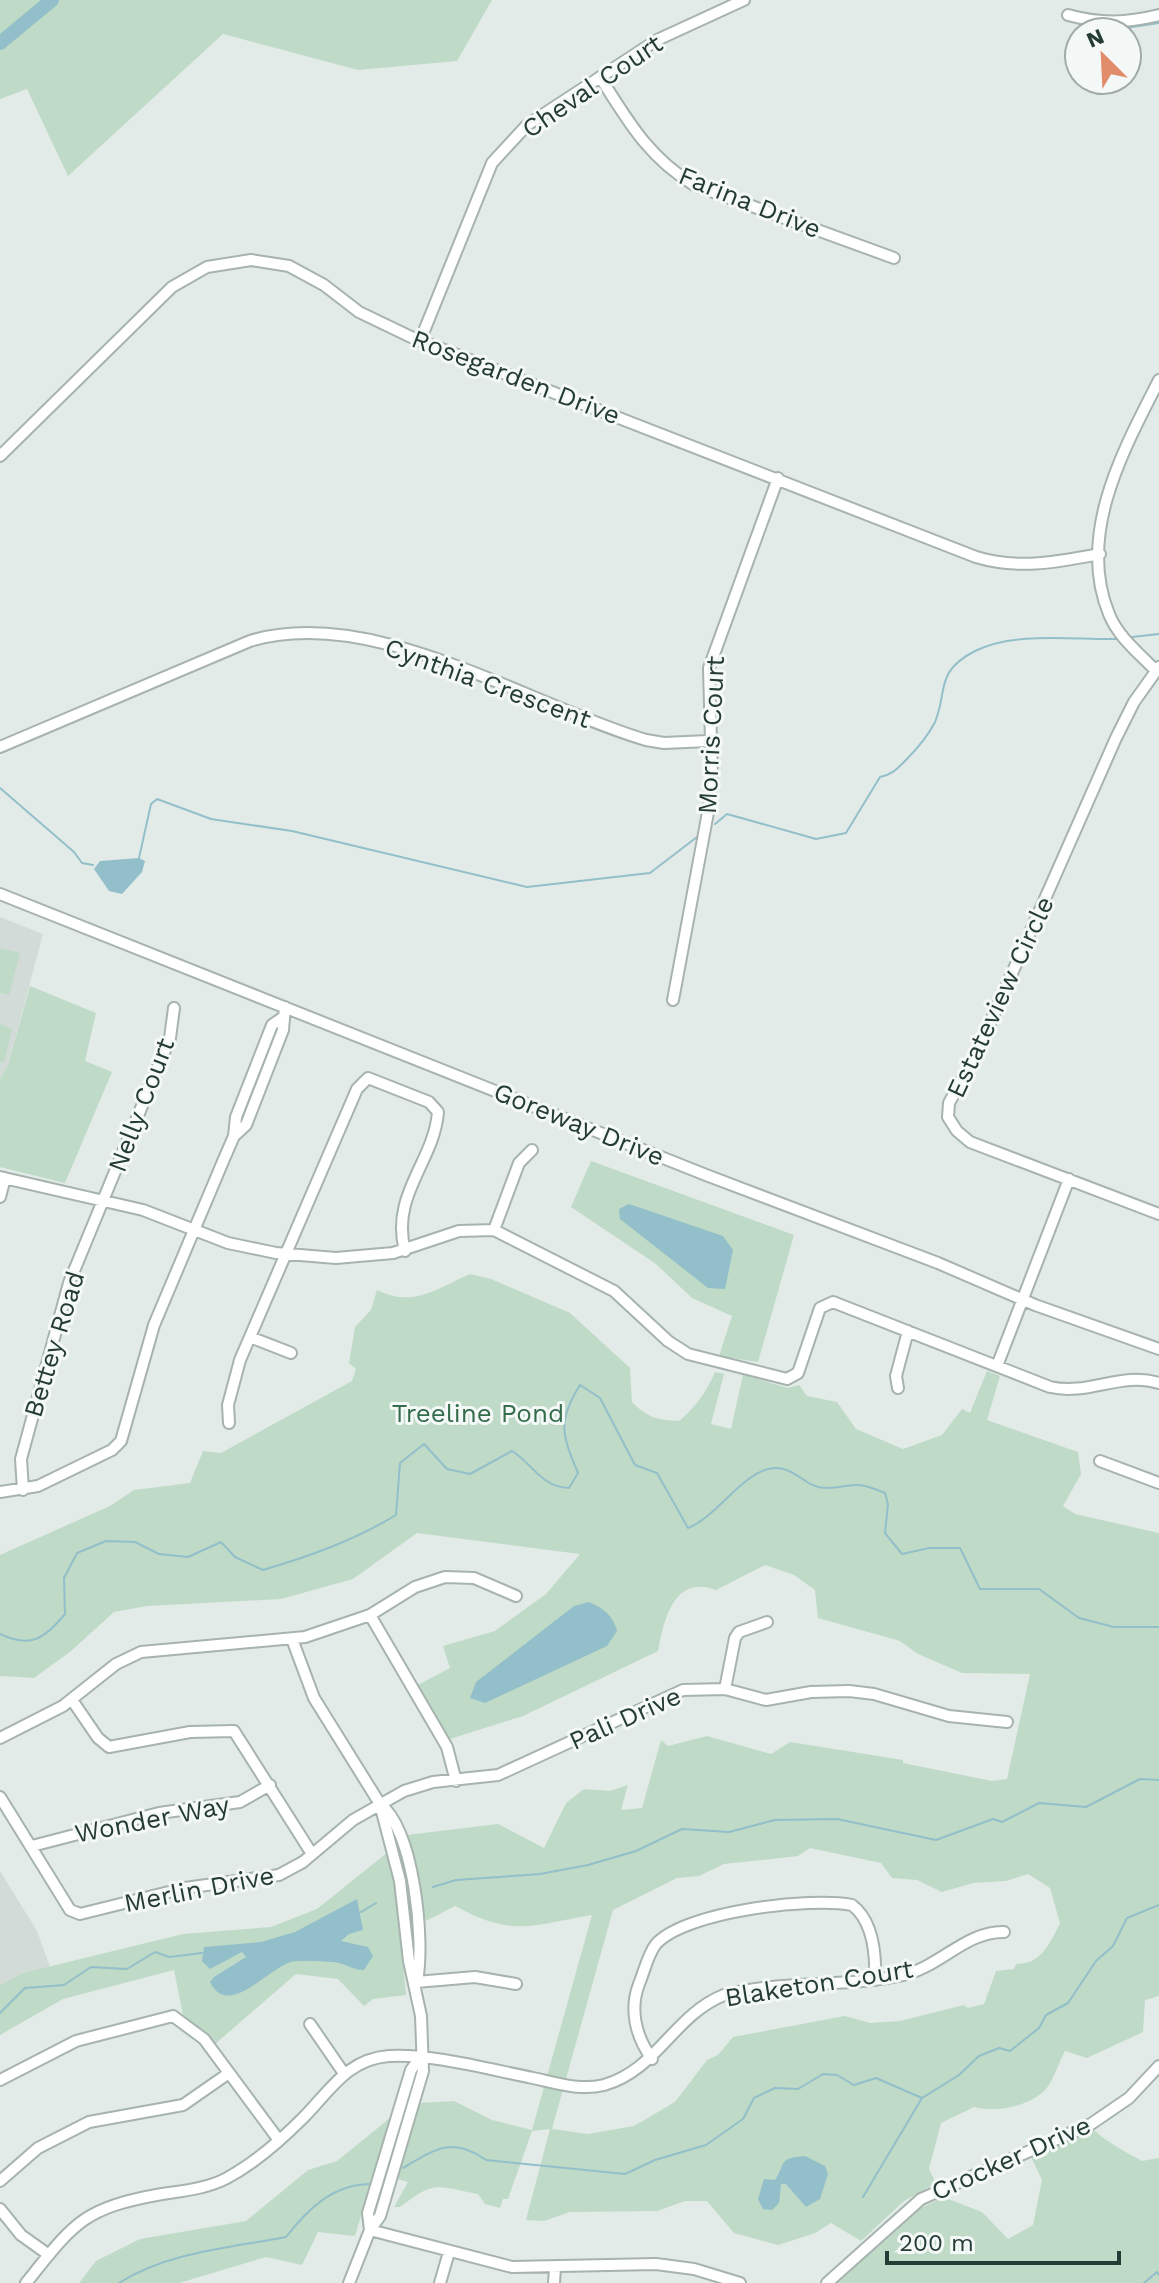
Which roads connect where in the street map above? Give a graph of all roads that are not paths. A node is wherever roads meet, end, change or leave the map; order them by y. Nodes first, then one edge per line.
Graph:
1 (744, 0) edge
2 (1068, 15) dead end
3 (1159, 15) edge
4 (600, 77) junction
5 (894, 258) dead end
6 (420, 341) junction
7 (1159, 380) edge
8 (0, 456) edge
9 (778, 478) junction
10 (1100, 554) junction
11 (1158, 669) edge
12 (708, 741) junction
13 (0, 747) edge
14 (0, 894) edge
15 (673, 1000) dead end
16 (174, 1008) dead end
17 (284, 1013) junction
18 (532, 1150) dead end
19 (2, 1178) edge
20 (1069, 1179) junction
21 (0, 1197) edge
22 (103, 1201) junction
23 (1159, 1214) edge
24 (193, 1230) junction
25 (494, 1230) junction
26 (405, 1251) junction
27 (287, 1253) junction
28 (1022, 1300) junction
29 (908, 1331) junction
30 (250, 1337) junction
31 (1159, 1349) edge
32 (291, 1353) dead end
33 (997, 1366) junction
34 (1159, 1383) edge
35 (898, 1388) dead end
36 (229, 1423) dead end
37 (1100, 1461) dead end
38 (1159, 1483) edge
39 (23, 1490) junction
40 (0, 1492) edge
41 (516, 1596) dead end
42 (370, 1615) junction
43 (767, 1622) dead end
44 (292, 1639) junction
45 (725, 1689) junction
46 (72, 1700) junction
47 (1007, 1722) dead end
48 (0, 1738) edge
49 (456, 1781) junction
50 (270, 1785) junction
51 (0, 1797) edge
52 (380, 1804) junction
53 (32, 1846) junction
54 (312, 1854) junction
55 (1004, 1932) dead end
56 (875, 1980) junction
57 (416, 1982) junction
58 (516, 1984) dead end
59 (310, 2024) dead end
60 (419, 2059) junction
61 (652, 2059) junction
62 (1159, 2066) edge
63 (343, 2072) junction
64 (229, 2073) junction
65 (0, 2080) edge
66 (278, 2139) junction
67 (0, 2181) edge
68 (0, 2209) edge
69 (370, 2230) junction
70 (449, 2252) junction
71 (49, 2255) junction
72 (555, 2268) junction
73 (26, 2283) edge
74 (349, 2283) edge
75 (440, 2283) edge
76 (554, 2283) edge
77 (740, 2283) edge
78 (827, 2283) edge

1 - 4 street, Cheval Court
2 - 3 street
4 - 5 street, Farina Drive
4 - 6 street, Cheval Court
6 - 8 street, Rosegarden Drive
6 - 9 street, Rosegarden Drive
7 - 10 street
9 - 10 street, Rosegarden Drive
9 - 12 street, Morris Court
10 - 11 street
11 - 20 street, Estateview Circle
12 - 13 street, Cynthia Crescent
12 - 15 street, Morris Court
14 - 17 street, Goreway Drive
16 - 22 street, Nelly Court
17 - 24 street
17 - 28 street, Goreway Drive
18 - 25 street
19 - 21 street
19 - 22 street
20 - 23 street, Estateview Circle
20 - 28 street
22 - 24 street
22 - 39 street, Bettey Road
24 - 27 street
24 - 39 street
25 - 26 street
25 - 29 street
26 - 27 street
26 - 27 street
27 - 30 street
28 - 31 street, Goreway Drive
28 - 33 street
29 - 33 street
29 - 35 street
30 - 32 street
30 - 36 street
33 - 34 street
37 - 38 street
39 - 40 street
41 - 42 street
42 - 44 street
42 - 49 street
43 - 45 street
44 - 46 street
44 - 52 street
45 - 47 street, Pali Drive
45 - 49 street, Pali Drive
46 - 48 street
46 - 50 street
49 - 52 street, Pali Drive
50 - 53 street, Wonder Way
50 - 54 street
51 - 53 street, Merlin Drive
52 - 54 street, Pali Drive
52 - 57 street
53 - 54 street, Merlin Drive
55 - 56 street, Blaketon Court
56 - 61 street, Blaketon Court
56 - 61 street
57 - 58 street
57 - 60 street
59 - 63 street
60 - 61 street, Blaketon Court
60 - 63 street, Blaketon Court
60 - 69 street
62 - 78 street, Crocker Drive
63 - 66 street
64 - 65 street
64 - 66 street
64 - 67 street
66 - 71 street
68 - 71 street
69 - 70 street
69 - 74 street
70 - 72 street
70 - 75 street
71 - 73 street
72 - 76 street
72 - 77 street

